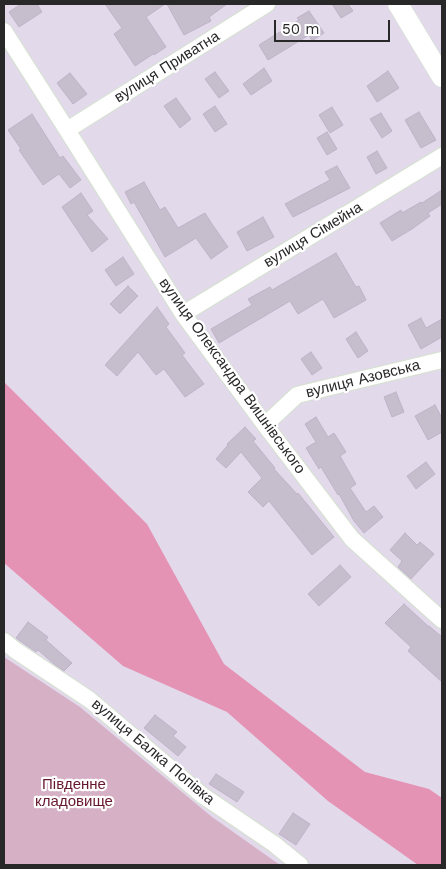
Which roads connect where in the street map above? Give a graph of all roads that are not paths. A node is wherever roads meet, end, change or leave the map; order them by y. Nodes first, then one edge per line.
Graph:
1 (267, 4) edge
2 (398, 4) edge
3 (4, 31) edge
4 (442, 77) edge
5 (67, 130) junction
6 (442, 156) edge
7 (183, 314) junction
8 (442, 360) edge
9 (265, 425) junction
10 (442, 620) edge
11 (4, 641) edge
12 (300, 865) edge

1 - 5 street, вулиця Приватна
2 - 4 street
3 - 5 street, вулиця Олександра Вишнівського
5 - 7 street, вулиця Олександра Вишнівського
6 - 7 street, вулиця Сімейна
7 - 9 street, вулиця Олександра Вишнівського
8 - 9 street, вулиця Азовська
9 - 10 street, вулиця Олександра Вишнівського
11 - 12 street, вулиця Балка Попівка

